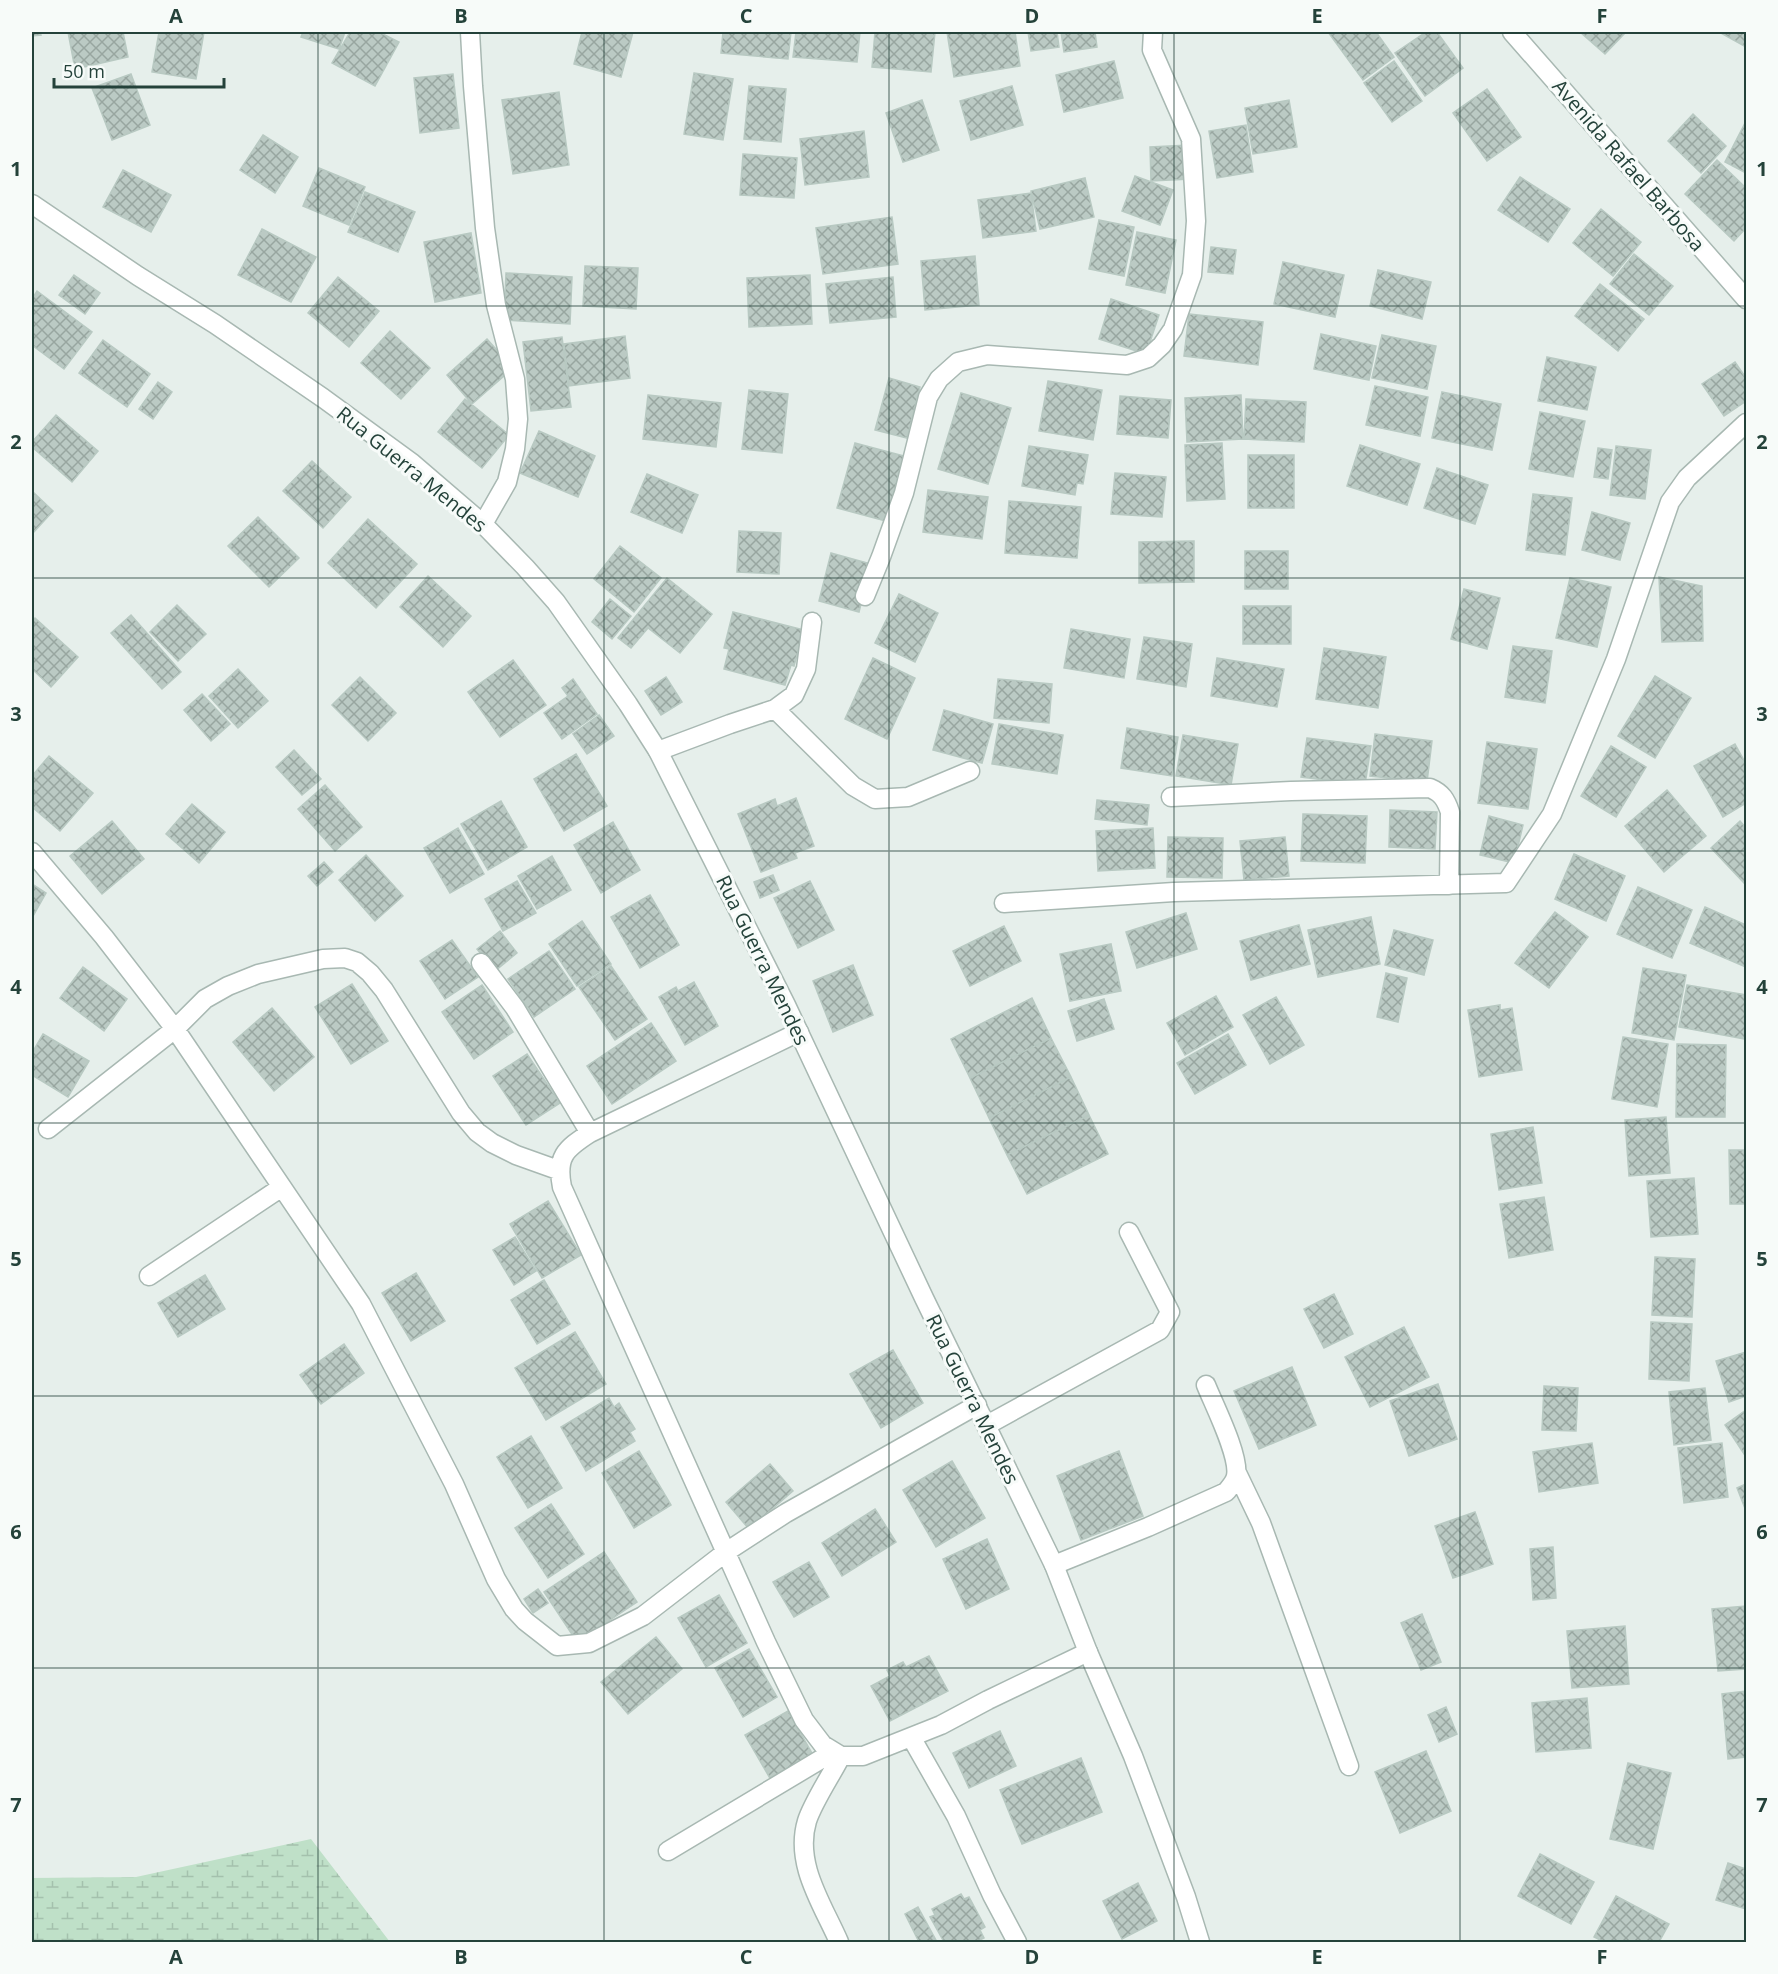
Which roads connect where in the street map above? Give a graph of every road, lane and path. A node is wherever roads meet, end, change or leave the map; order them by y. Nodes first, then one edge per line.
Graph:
1 (470, 32) edge
2 (1153, 32) edge
3 (1512, 32) edge
4 (32, 204) edge
5 (1746, 299) edge
6 (1746, 423) edge
7 (483, 524) junction
8 (865, 596) dead end
9 (812, 622) dead end
10 (775, 710) junction
11 (658, 751) junction
12 (970, 771) dead end
13 (1171, 797) dead end
14 (32, 852) edge
15 (1449, 885) junction
16 (1004, 903) dead end
17 (481, 963) dead end
18 (176, 1029) junction
19 (799, 1032) junction
20 (48, 1129) dead end
21 (590, 1133) junction
22 (558, 1170) junction
23 (282, 1187) junction
24 (1129, 1232) dead end
25 (150, 1276) dead end
26 (1206, 1385) dead end
27 (977, 1405) junction
28 (987, 1425) junction
29 (1237, 1473) junction
30 (726, 1552) junction
31 (1054, 1565) junction
32 (1088, 1652) junction
33 (910, 1737) junction
34 (837, 1754) junction
35 (1349, 1766) dead end
36 (668, 1851) dead end
37 (839, 1942) edge
38 (1017, 1942) edge
39 (1200, 1942) edge

1 - 7 street
2 - 8 street
3 - 5 street, Avenida Rafael Barbosa
4 - 7 street, Rua Guerra Mendes
6 - 15 street
7 - 11 street, Rua Guerra Mendes
9 - 10 street
10 - 11 street
10 - 12 street
11 - 19 street, Rua Guerra Mendes
13 - 15 street
14 - 18 street
15 - 16 street
17 - 21 street
18 - 20 street
18 - 22 street
18 - 23 street
19 - 21 street
19 - 27 street, Rua Guerra Mendes
21 - 22 street
22 - 30 street
23 - 25 street
23 - 30 street
24 - 28 street
26 - 29 street
27 - 28 street, Rua Guerra Mendes
27 - 30 street
28 - 31 street, Rua Guerra Mendes
29 - 31 street
29 - 35 street
30 - 34 street
31 - 32 street, Rua Guerra Mendes
32 - 33 street
32 - 39 street, Rua Guerra Mendes
33 - 34 street
33 - 38 street
34 - 36 street
34 - 37 street

